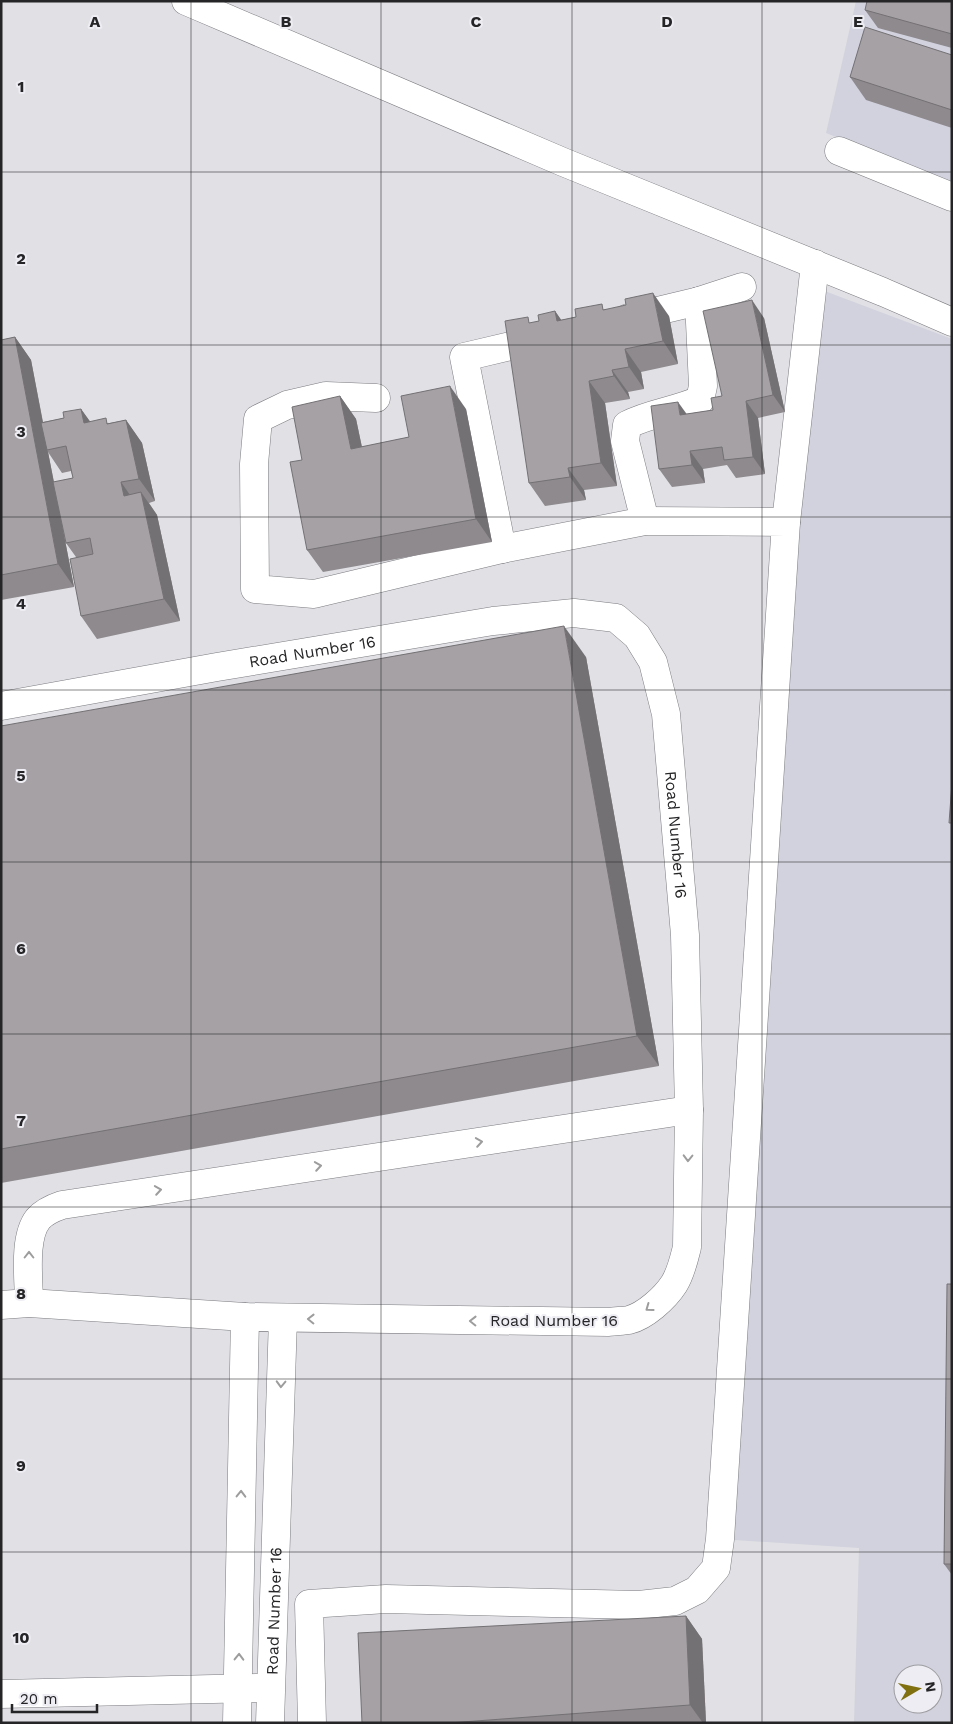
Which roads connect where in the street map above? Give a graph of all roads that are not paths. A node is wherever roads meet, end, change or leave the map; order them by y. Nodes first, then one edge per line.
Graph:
1 (186, 1) edge
2 (838, 151) dead end
3 (952, 197) edge
4 (815, 264) junction
5 (742, 287) dead end
6 (699, 301) junction
7 (952, 322) edge
8 (605, 323) edge
9 (567, 332) edge
10 (376, 398) dead end
11 (645, 521) junction
12 (786, 522) junction
13 (502, 549) junction
14 (1, 706) edge
15 (689, 1110) junction
16 (29, 1303) junction
17 (1, 1305) edge
18 (245, 1317) junction
19 (284, 1318) junction
20 (271, 1688) junction
21 (238, 1689) junction
22 (1, 1694) edge
23 (237, 1723) edge
24 (270, 1723) edge
25 (312, 1723) edge

1 - 4 street
2 - 3 street
4 - 7 street
4 - 12 street
5 - 6 street
6 - 8 street
6 - 11 street
9 - 13 street
10 - 13 street
11 - 12 street
11 - 13 street
12 - 25 street
14 - 15 street, Road Number 16
16 -> 15 street
15 -> 19 street, Road Number 16
16 - 17 street, Road Number 16
16 - 18 street, Road Number 16
18 - 19 street, Road Number 16
21 -> 18 street
19 -> 20 street, Road Number 16
20 - 21 street
20 - 24 street, Road Number 16
21 - 22 street
21 - 23 street

